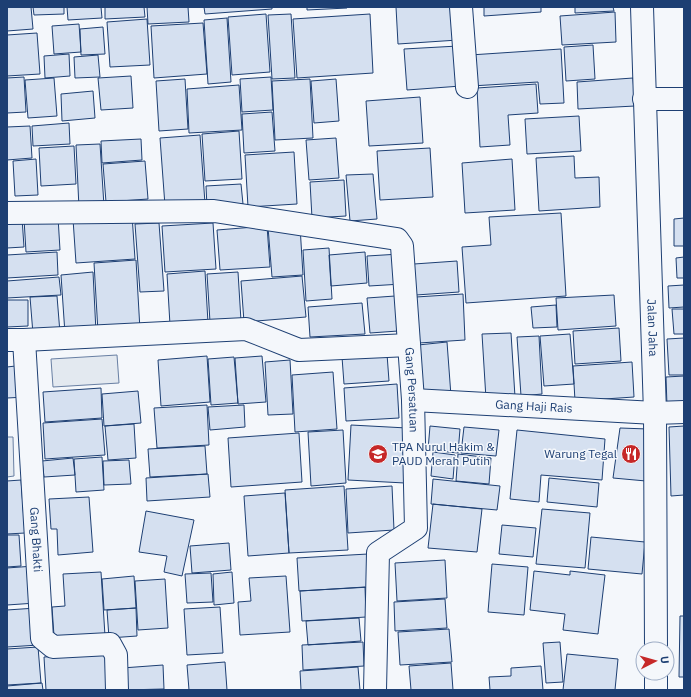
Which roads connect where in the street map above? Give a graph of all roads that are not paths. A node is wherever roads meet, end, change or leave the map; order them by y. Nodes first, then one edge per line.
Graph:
1 (461, 7) edge
2 (642, 7) edge
3 (467, 87) dead end
4 (644, 99) junction
5 (684, 99) edge
6 (7, 213) edge
7 (15, 340) edge
8 (409, 345) junction
9 (413, 400) junction
10 (684, 412) edge
11 (655, 413) junction
12 (656, 641) edge
13 (117, 690) edge
14 (375, 690) edge

1 - 3 street
2 - 4 street, Jalan Jaha
4 - 5 street
4 - 11 street, Jalan Jaha
6 - 8 street, Gang Persatuan
7 - 8 street
7 - 13 street, Gang Bhakti
8 - 9 street, Gang Persatuan
9 - 11 street, Gang Haji Rais
9 - 14 street, Gang Persatuan
10 - 11 street, Gang Haji Rais
11 - 12 street, Jalan Jaha

